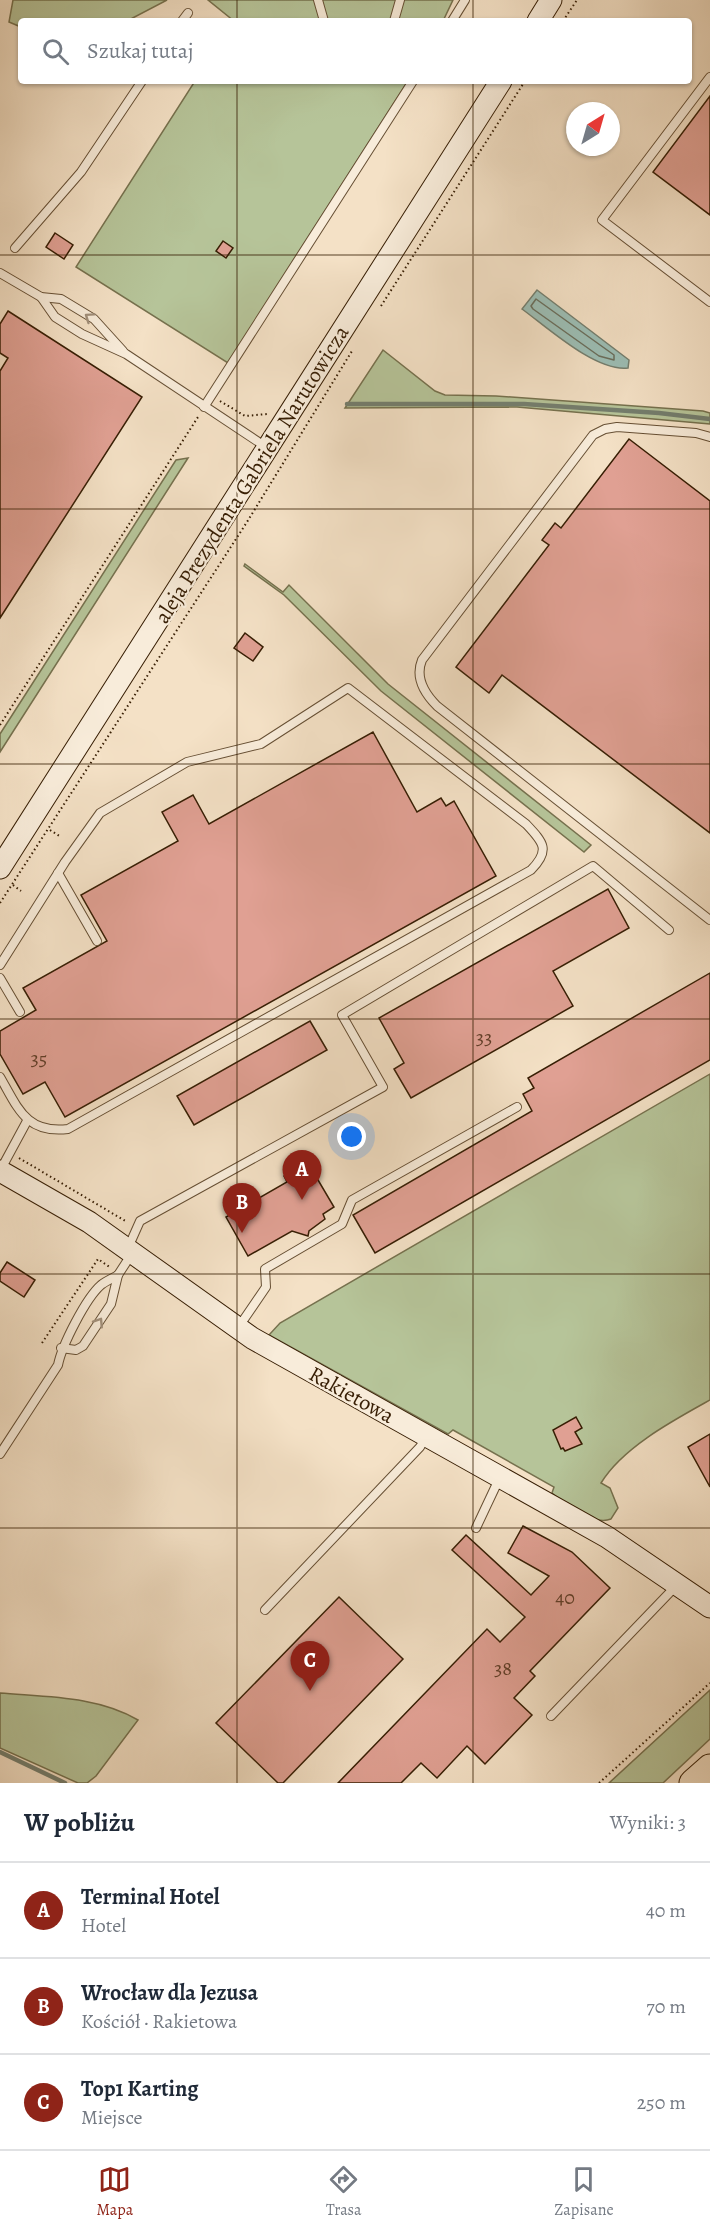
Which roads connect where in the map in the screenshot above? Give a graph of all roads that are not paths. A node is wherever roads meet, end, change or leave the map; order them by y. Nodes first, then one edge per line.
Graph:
1 (318, 0) edge
2 (400, 0) edge
3 (465, 0) edge
4 (551, 0) edge
5 (188, 13) dead end
6 (184, 18) edge
7 (323, 18) edge
8 (395, 18) edge
9 (454, 18) edge
10 (540, 18) edge
11 (710, 77) edge
12 (140, 84) edge
13 (411, 84) edge
14 (499, 84) edge
15 (15, 248) dead end
16 (0, 273) edge
17 (41, 297) junction
18 (710, 302) edge
19 (126, 354) junction
20 (204, 407) junction
21 (710, 437) edge
22 (266, 447) junction
23 (58, 873) junction
24 (6, 878) edge
25 (710, 920) edge
26 (669, 930) dead end
27 (98, 941) dead end
28 (0, 965) edge
29 (0, 978) edge
30 (20, 1012) dead end
31 (0, 1077) edge
32 (517, 1107) dead end
33 (27, 1121) junction
34 (3, 1165) edge
35 (130, 1251) junction
36 (119, 1274) junction
37 (237, 1329) junction
38 (62, 1348) junction
39 (426, 1436) junction
40 (0, 1454) edge
41 (501, 1476) junction
42 (476, 1528) dead end
43 (678, 1583) junction
44 (710, 1607) edge
45 (265, 1610) dead end
46 (551, 1716) dead end
47 (710, 1768) edge
48 (693, 1783) edge

1 - 7 lane
2 - 8 lane
3 - 9 lane
4 - 10 street
5 - 6 lane
11 - 18 lane
12 - 15 lane
13 - 20 lane
14 - 22 street, aleja Prezydenta Gabriela Narutowicza
16 - 17 lane
17 - 19 lane
19 -> 17 lane
19 - 20 lane
20 - 22 lane
21 - 25 lane
22 - 24 street, aleja Prezydenta Gabriela Narutowicza
23 - 27 lane
23 - 28 lane
23 - 33 lane
26 - 35 lane
29 - 30 lane
31 - 33 lane
32 - 37 lane
33 - 34 lane
34 - 35 street, Rakietowa
35 - 36 lane
35 - 37 street, Rakietowa
36 - 38 lane
38 -> 36 lane
37 - 39 street, Rakietowa
38 - 40 lane
39 - 41 street, Rakietowa
39 - 45 lane
41 - 42 lane
41 - 43 street, Rakietowa
43 - 44 street, Rakietowa
43 - 46 lane
47 - 48 highway

